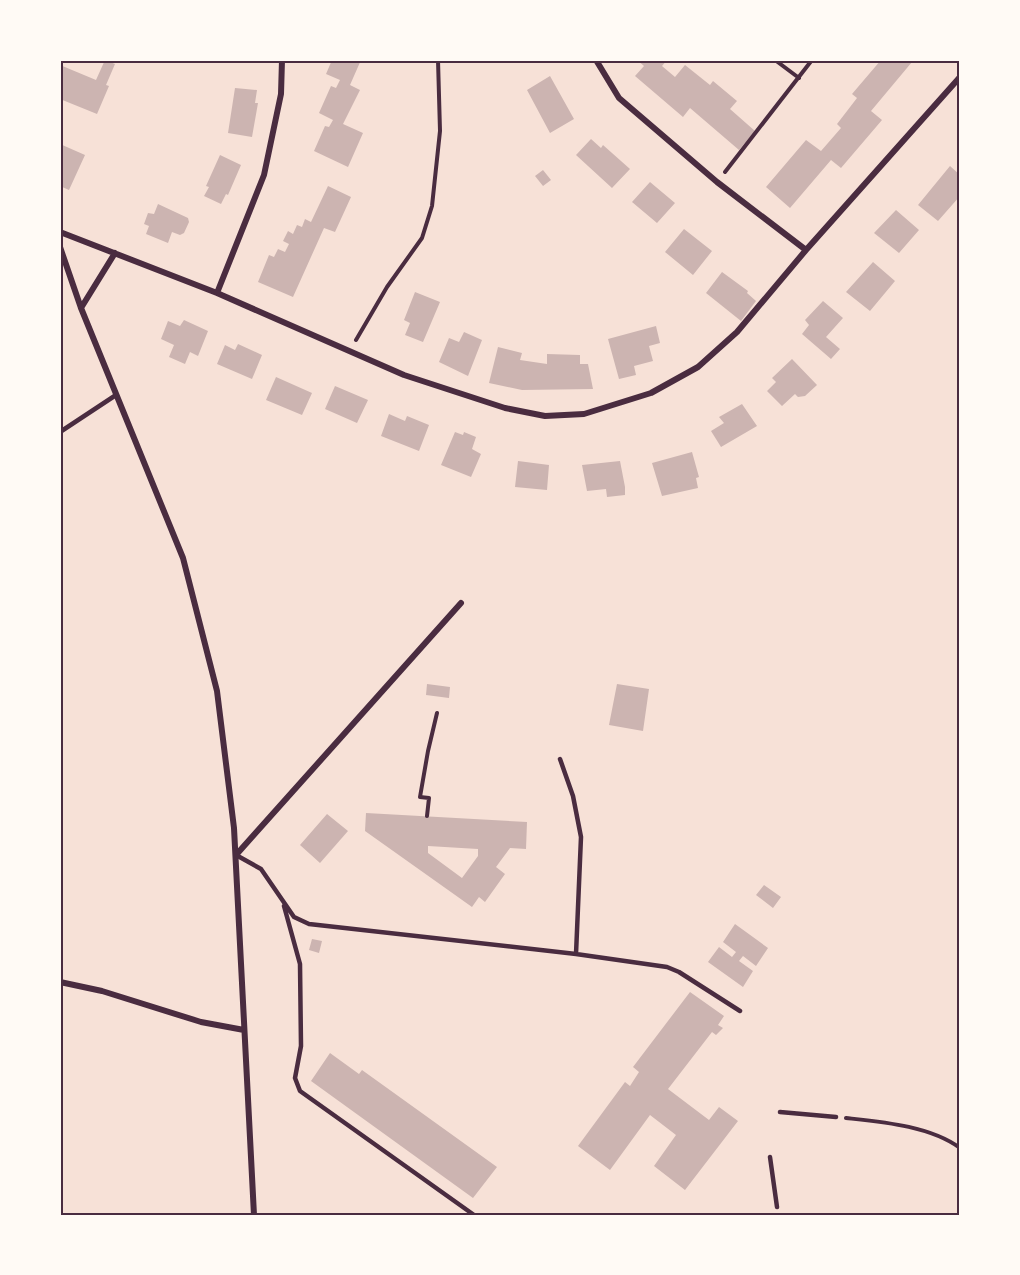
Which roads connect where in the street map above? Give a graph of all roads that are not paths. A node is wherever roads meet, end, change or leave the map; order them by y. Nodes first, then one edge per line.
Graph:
1 (282, 60) edge
2 (596, 60) edge
3 (960, 77) edge
4 (60, 232) edge
5 (60, 247) edge
6 (806, 250) junction
7 (115, 253) junction
8 (217, 293) junction
9 (81, 308) junction
10 (116, 395) junction
11 (60, 432) edge
12 (461, 603) dead end
13 (560, 759) dead end
14 (236, 855) junction
15 (283, 904) junction
16 (576, 954) junction
17 (60, 982) edge
18 (740, 1011) dead end
19 (244, 1030) junction
20 (780, 1112) dead end
21 (836, 1117) road end
22 (770, 1157) dead end
23 (777, 1207) dead end
24 (254, 1215) edge
25 (474, 1215) edge

1 - 8 street
2 - 6 street
3 - 6 street
4 - 7 street
5 - 9 street
6 - 8 street
7 - 8 street
7 - 9 street
9 - 10 street
10 - 11 lane
10 - 14 street
12 - 14 street
13 - 16 lane
14 - 15 lane
14 - 19 street
15 - 16 lane
15 - 25 lane
16 - 18 lane
17 - 19 street
19 - 24 street
20 - 21 lane
22 - 23 lane

